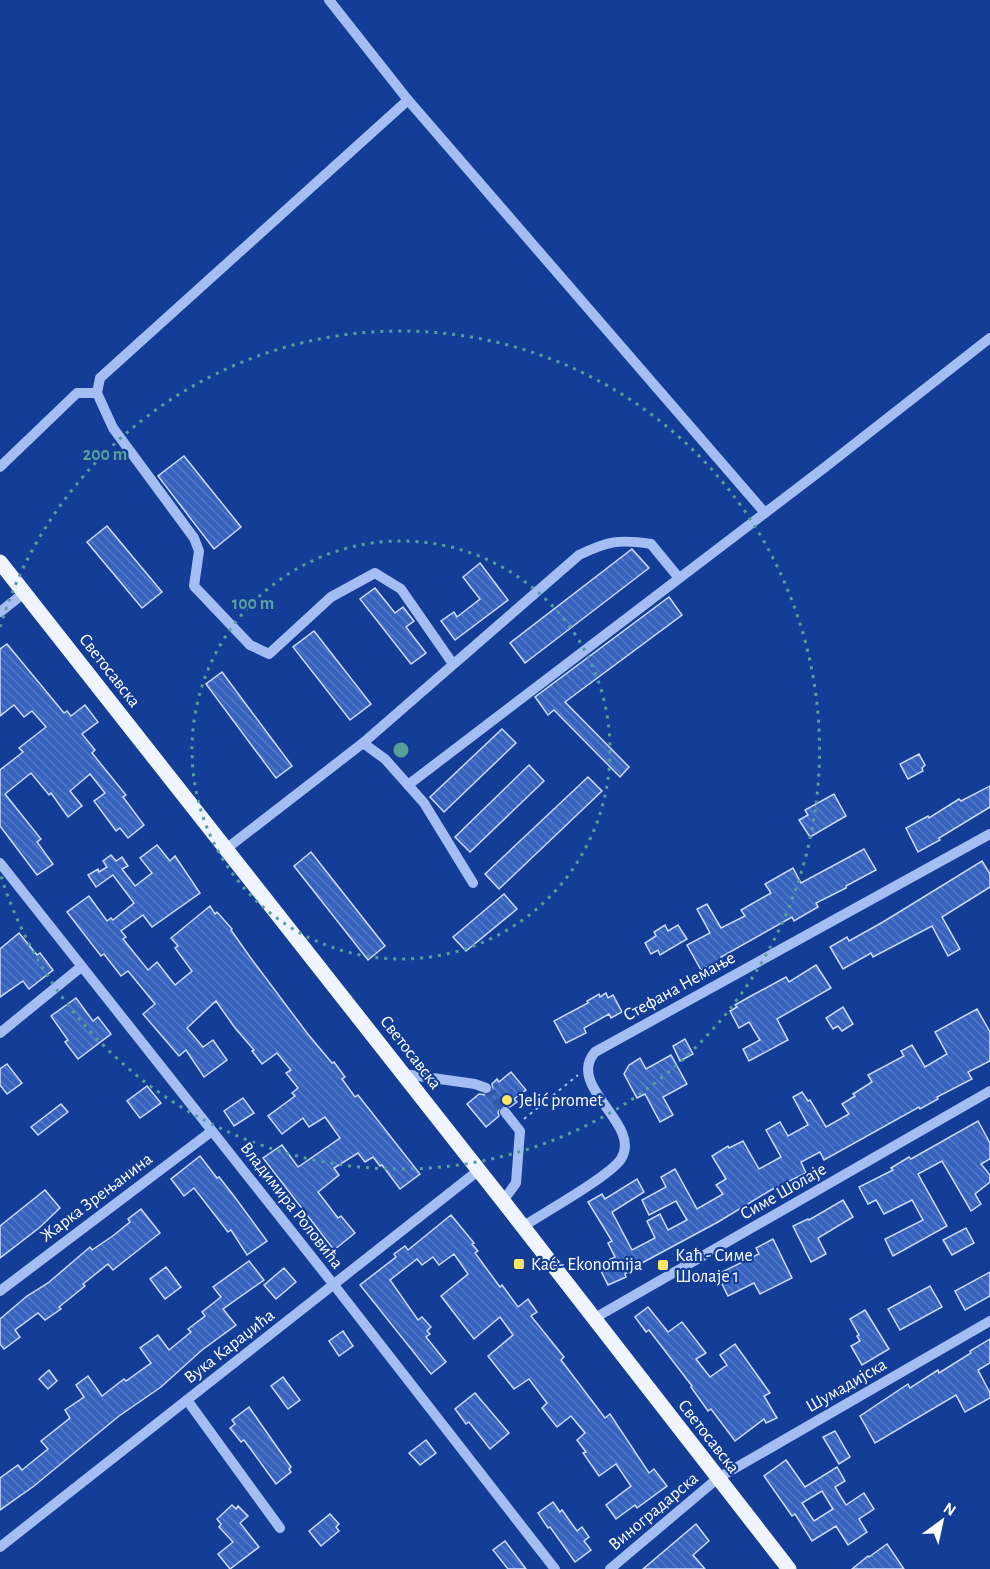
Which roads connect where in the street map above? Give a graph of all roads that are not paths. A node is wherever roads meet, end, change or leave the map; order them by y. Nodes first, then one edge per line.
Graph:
1 (329, 0) edge
2 (408, 100) junction
3 (990, 338) edge
4 (97, 393) junction
5 (0, 467) edge
6 (765, 513) junction
7 (0, 562) edge
8 (679, 578) junction
9 (24, 593) junction
10 (0, 612) edge
11 (453, 664) junction
12 (363, 743) junction
13 (408, 785) junction
14 (990, 834) edge
15 (226, 849) junction
16 (0, 863) edge
17 (473, 883) dead end
18 (81, 967) junction
19 (0, 1033) edge
20 (404, 1074) junction
21 (486, 1088) tunnel mouth
22 (990, 1091) edge
23 (505, 1112) tunnel mouth
24 (212, 1131) junction
25 (479, 1170) junction
26 (503, 1201) junction
27 (522, 1227) junction
28 (334, 1285) junction
29 (0, 1291) edge
30 (593, 1319) junction
31 (990, 1321) edge
32 (187, 1400) junction
33 (718, 1478) junction
34 (280, 1528) dead end
35 (0, 1547) edge
36 (555, 1569) edge
37 (610, 1569) edge
38 (789, 1569) edge

1 - 2 street
2 - 4 street
2 - 6 street
3 - 6 street
4 - 5 street
4 - 11 street
6 - 8 street
7 - 9 main road, Светосавска
8 - 11 street
8 - 13 street
9 - 10 street
9 - 15 main road, Светосавска
11 - 12 street
12 - 13 street
12 - 15 street
13 - 17 street
14 - 27 street, Стефана Немање
15 - 20 main road, Светосавска
16 - 18 street, Владимира Роловића
18 - 19 street
18 - 24 street, Владимира Роловића
20 - 21 street
20 - 25 main road, Светосавска
22 - 30 street, Симе Шолаје
23 - 26 street
24 - 28 street, Владимира Роловића
24 - 29 street, Жарка Зрењанина
25 - 26 main road, Светосавска
25 - 28 street, Вука Караџића
26 - 27 main road, Светосавска
27 - 30 main road, Светосавска
28 - 32 street, Вука Караџића
28 - 36 street, Владимира Роловића
30 - 33 main road, Светосавска
31 - 33 street, Шумадијска
32 - 34 street
32 - 35 street, Вука Караџића
33 - 37 street, Виноградарска
33 - 38 main road, Светосавска

